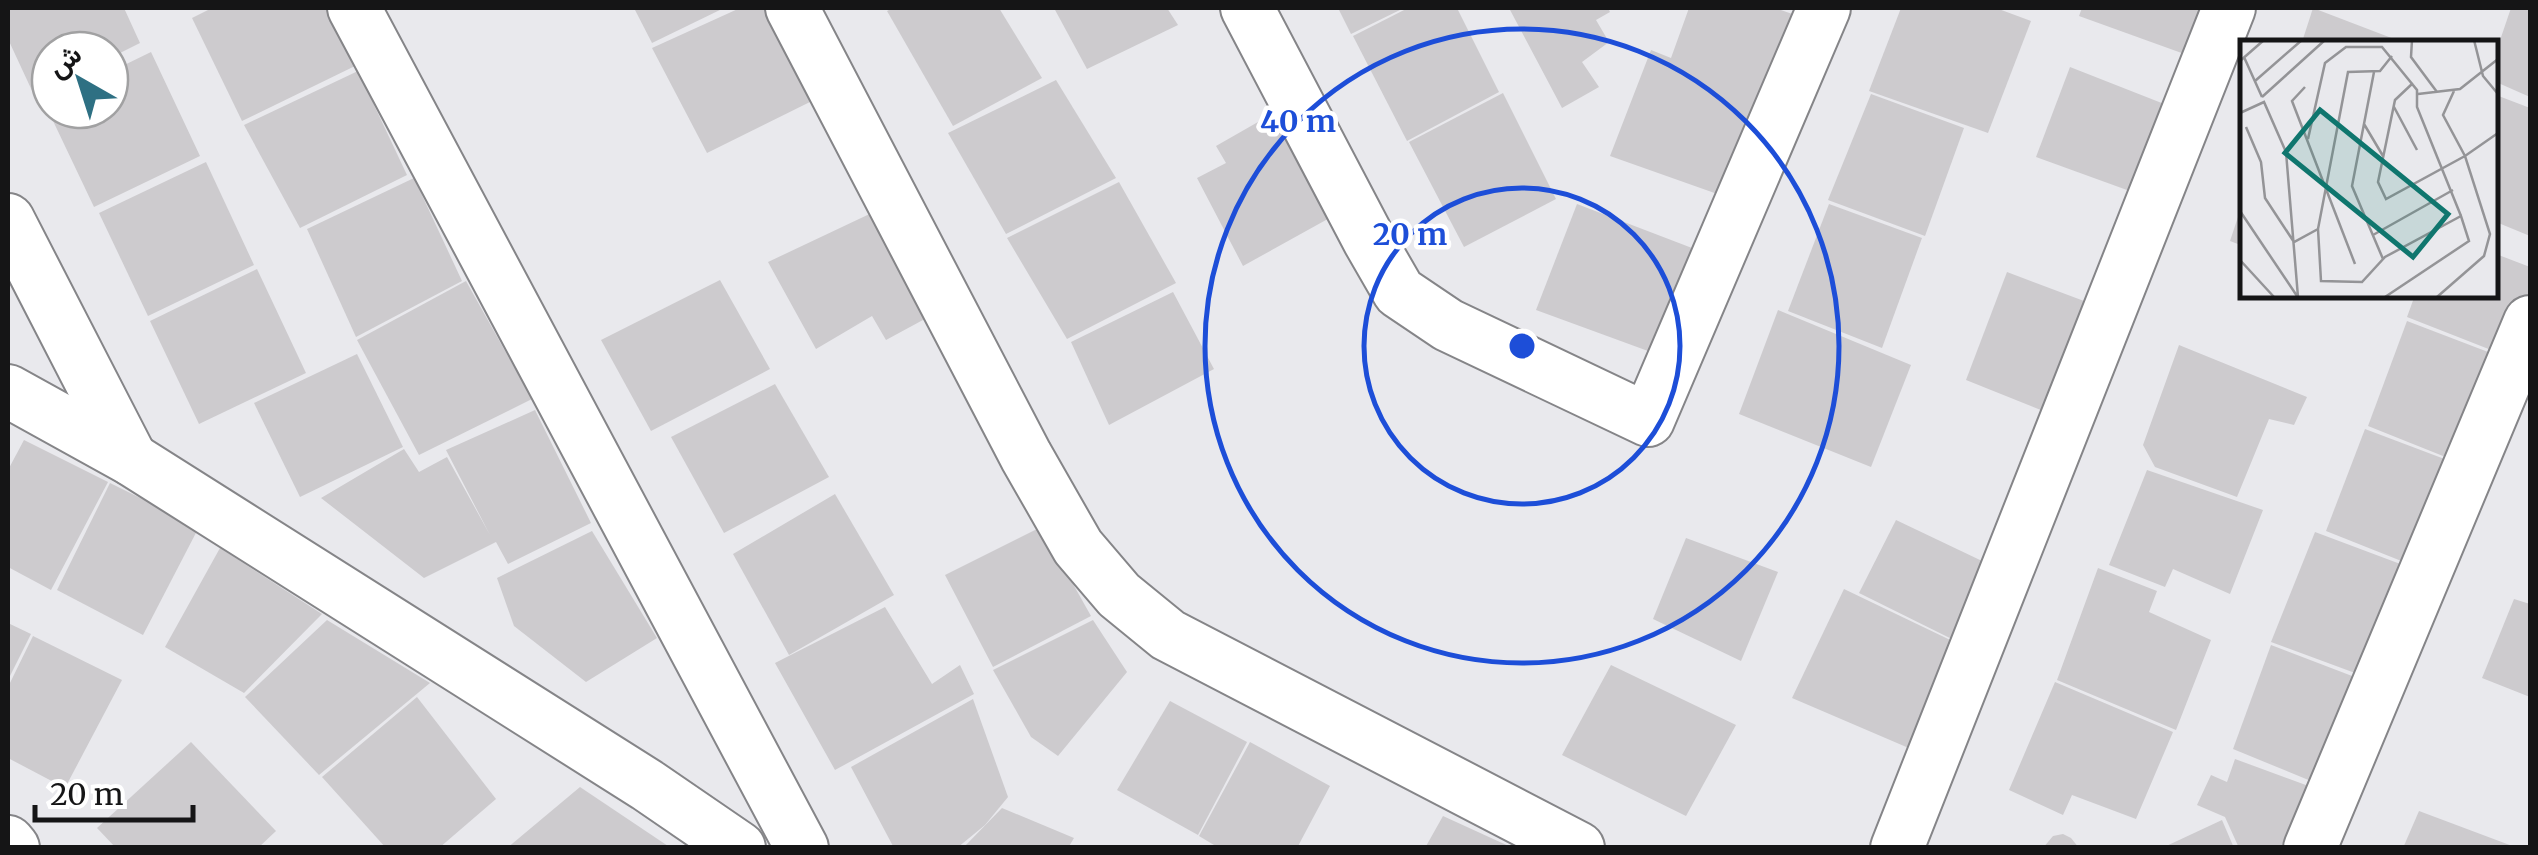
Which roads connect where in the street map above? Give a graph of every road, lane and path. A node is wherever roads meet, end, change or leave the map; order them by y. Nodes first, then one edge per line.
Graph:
1 (354, 8) edge
2 (792, 8) edge
3 (1248, 8) edge
4 (1824, 8) edge
5 (2228, 8) edge
6 (8, 220) edge
7 (2530, 322) edge
8 (8, 391) edge
9 (131, 459) junction
10 (8, 842) edge
11 (13, 848) edge
12 (739, 848) edge
13 (802, 848) edge
14 (1578, 848) edge
15 (1898, 848) edge
16 (2310, 848) edge

1 - 13 street
2 - 14 street
3 - 4 street
5 - 15 street
6 - 9 street
7 - 16 street
8 - 9 street
9 - 12 street
10 - 11 street

